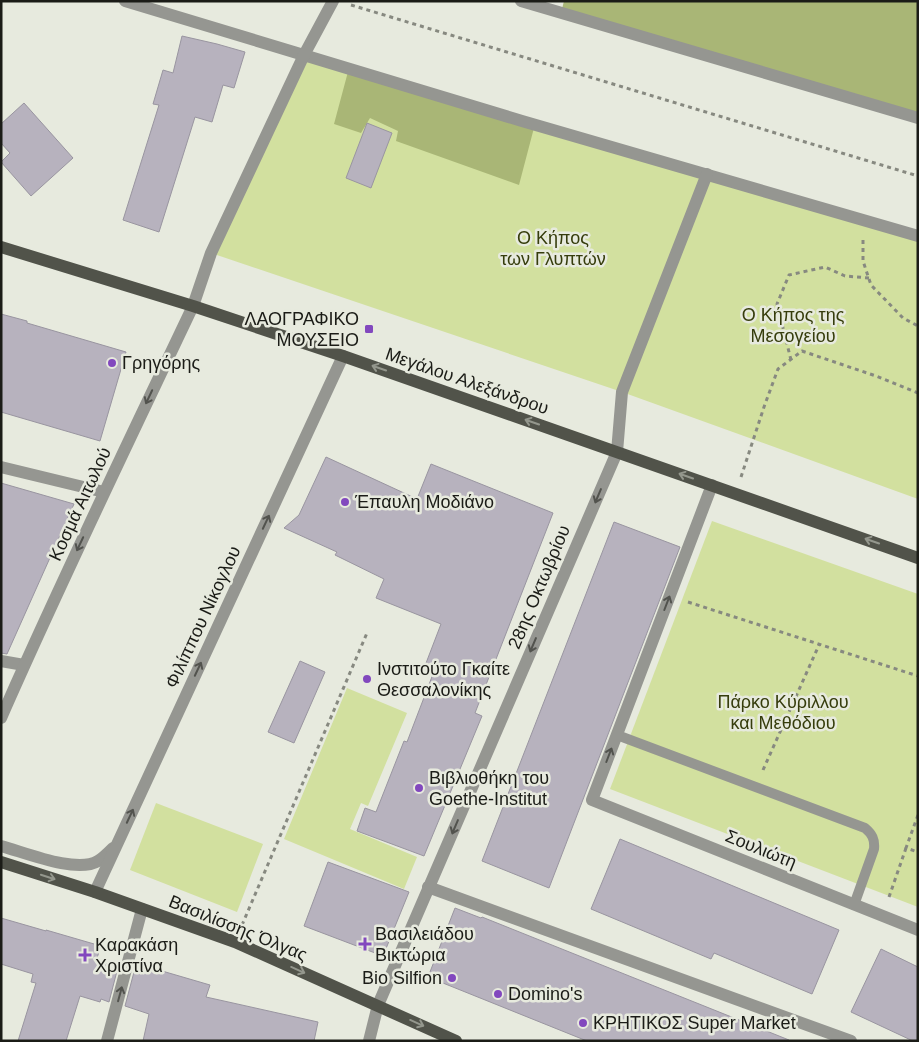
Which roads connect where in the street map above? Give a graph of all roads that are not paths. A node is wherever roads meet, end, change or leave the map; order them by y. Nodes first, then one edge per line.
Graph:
1 (125, 1) edge
2 (333, 1) edge
3 (521, 1) edge
4 (304, 55) junction
5 (918, 118) edge
6 (706, 174) junction
7 (918, 236) edge
8 (1, 247) edge
9 (193, 306) junction
10 (344, 356) junction
11 (617, 452) junction
12 (1, 467) edge
13 (712, 485) junction
14 (104, 492) junction
15 (918, 558) edge
16 (1, 661) edge
17 (24, 665) junction
18 (1, 718) edge
19 (617, 735) junction
20 (1, 846) edge
21 (116, 847) junction
22 (1, 862) edge
23 (428, 887) junction
24 (95, 892) junction
25 (854, 905) junction
26 (142, 909) junction
27 (918, 930) edge
28 (378, 1005) junction
29 (107, 1041) edge
30 (369, 1041) edge
31 (456, 1041) edge
32 (851, 1041) edge

1 - 4 street
2 - 4 street, Κοσμά Αιτωλού
3 - 5 street
4 - 6 street
4 - 9 street, Κοσμά Αιτωλού
6 - 7 street
6 - 11 street, 28ης Οκτωβρίου
8 - 9 main road, Μεγάλου Αλεξάνδρου
9 - 10 main road, Μεγάλου Αλεξάνδρου
9 -> 14 street, Κοσμά Αιτωλού
11 -> 10 main road, Μεγάλου Αλεξάνδρου
21 -> 10 street, Φιλίππου Νίκογλου
13 -> 11 main road, Μεγάλου Αλεξάνδρου
11 -> 23 street, 28ης Οκτωβρίου
12 - 14 street
15 -> 13 main road, Μεγάλου Αλεξάνδρου
19 -> 13 street
14 -> 17 street, Κοσμά Αιτωλού
16 - 17 street
17 - 18 street, Κοσμά Αιτωλού
19 - 25 lane
25 -> 19 street, Σουλιώτη
20 - 21 street
21 - 24 street, Φιλίππου Νίκογλου
22 -> 24 main road, Βασιλίσσης Όλγας
23 - 28 street, 28ης Οκτωβρίου
23 - 32 street
24 - 26 main road, Βασιλίσσης Όλγας
25 - 27 street, Σουλιώτη
26 -> 28 main road, Βασιλίσσης Όλγας
29 -> 26 street
28 - 30 street, 28ης Οκτωβρίου
28 -> 31 main road, Βασιλίσσης Όλγας

